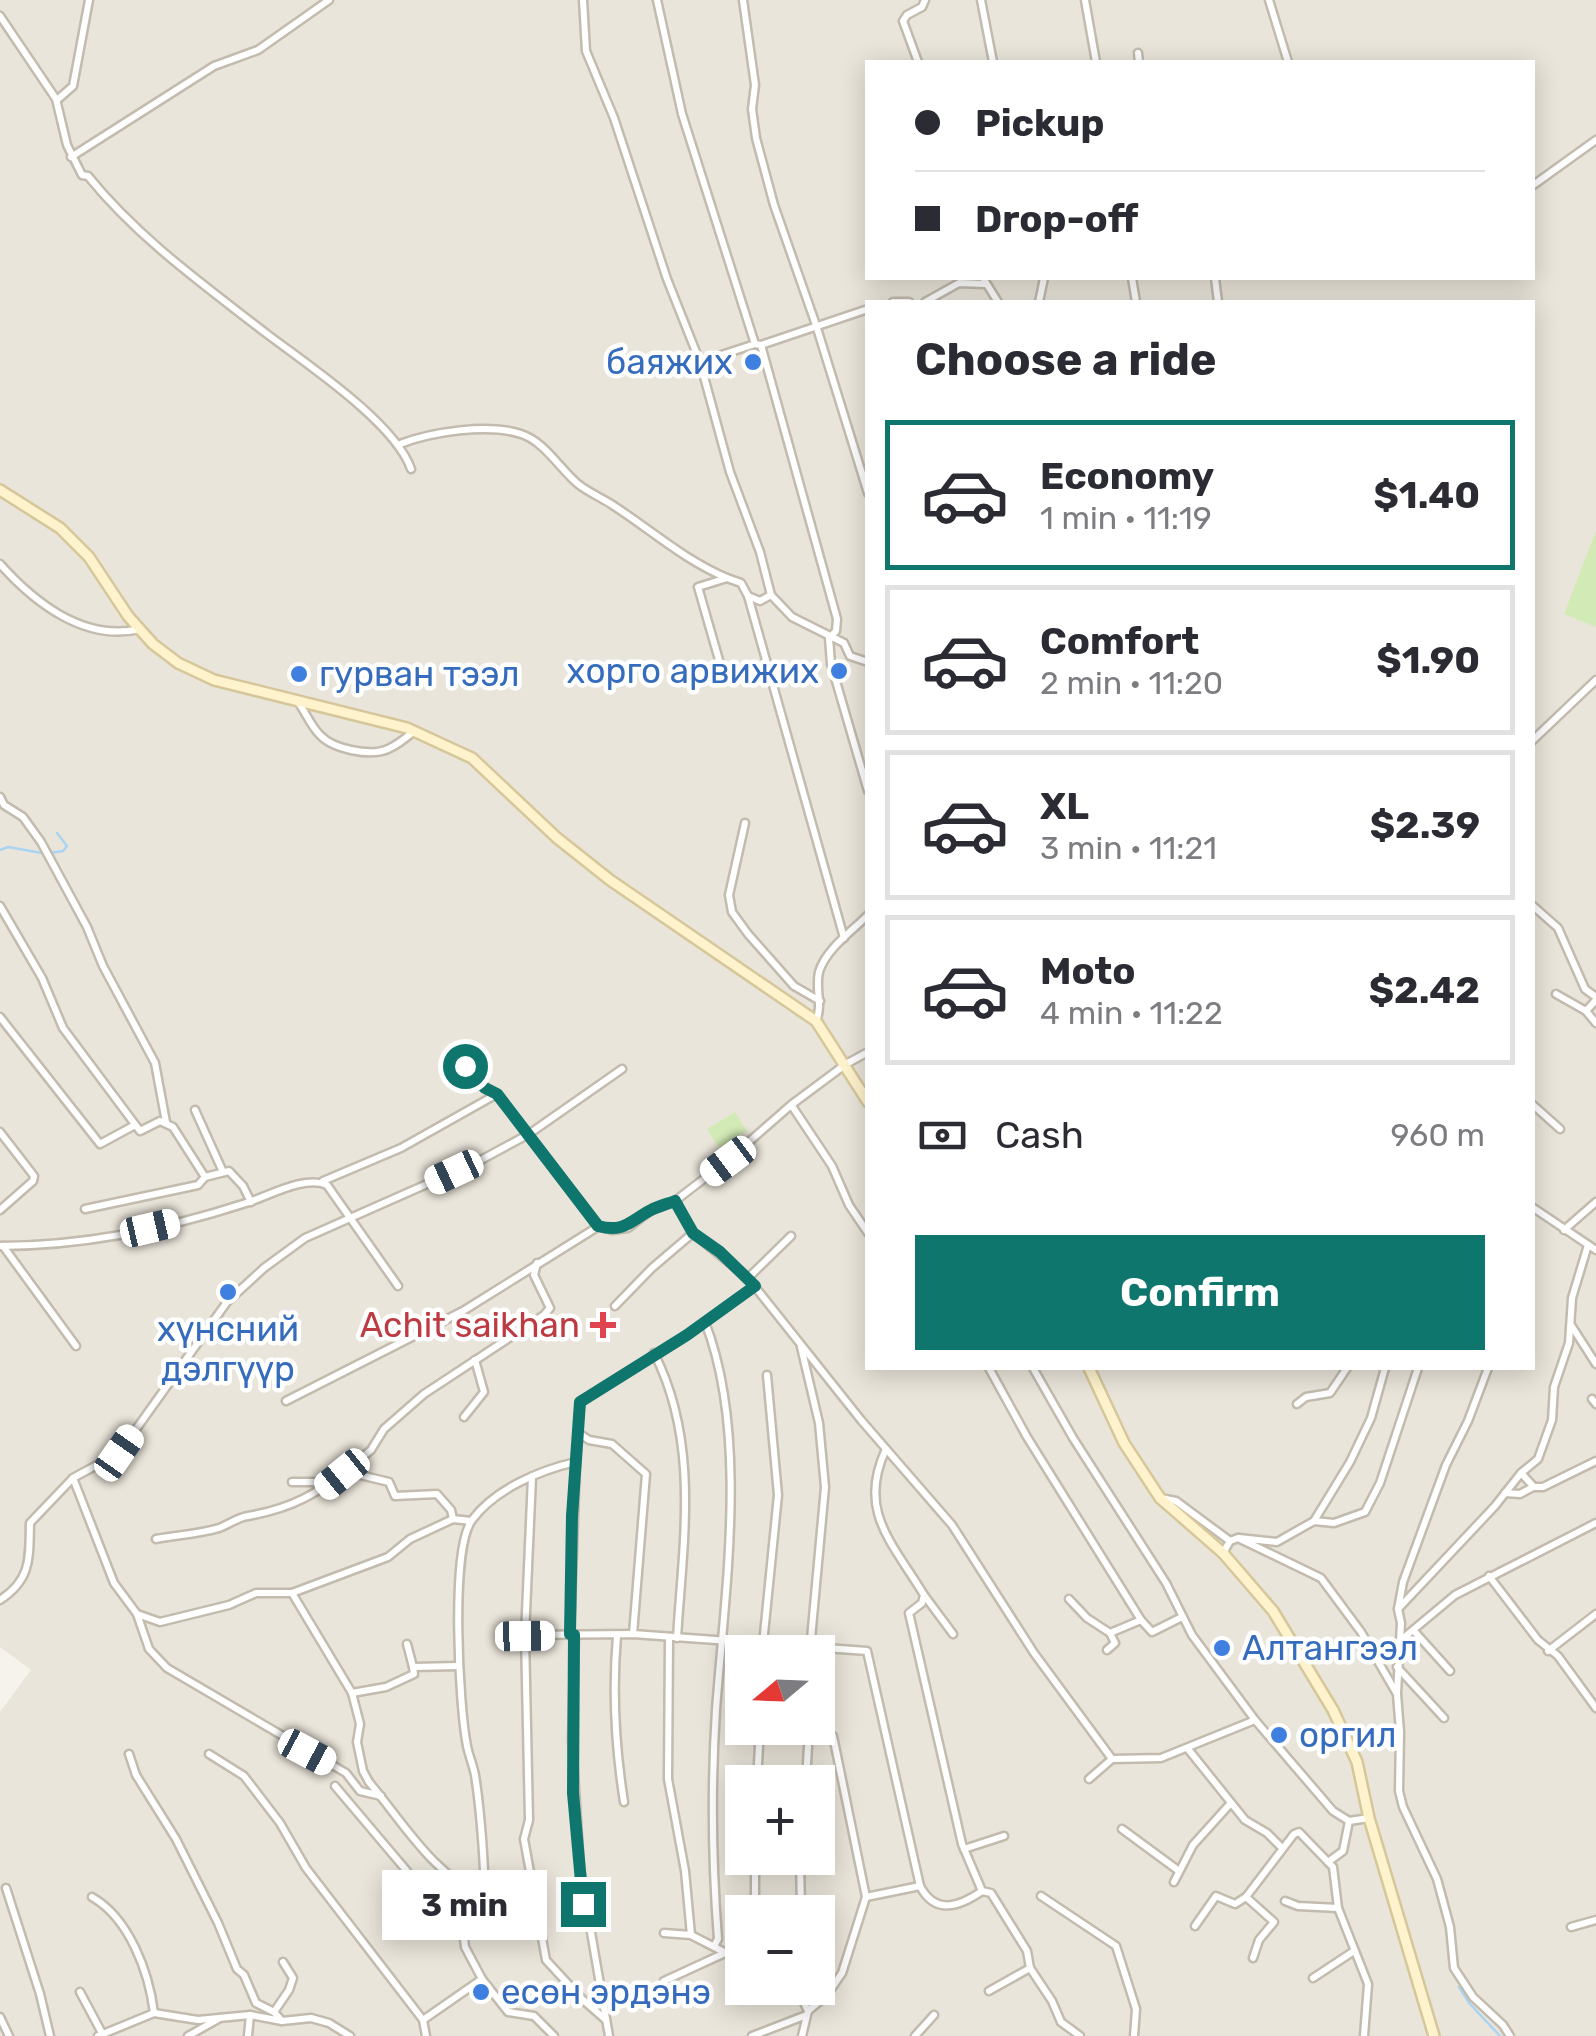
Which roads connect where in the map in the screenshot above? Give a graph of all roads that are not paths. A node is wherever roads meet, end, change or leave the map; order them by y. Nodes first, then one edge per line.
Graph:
1 (89, 0) edge
2 (329, 0) edge
3 (583, 0) edge
4 (658, 0) edge
5 (742, 0) edge
6 (925, 0) edge
7 (982, 0) edge
8 (1085, 0) edge
9 (1269, 0) edge
10 (0, 16) edge
11 (1138, 53) dead end
12 (917, 60) edge
13 (992, 60) edge
14 (1096, 60) edge
15 (1139, 60) edge
16 (1287, 60) edge
17 (56, 100) junction
18 (1596, 140) edge
19 (72, 157) junction
20 (1535, 184) edge
21 (984, 281) edge
22 (929, 300) edge
23 (865, 311) edge
24 (816, 325) junction
25 (758, 344) junction
26 (700, 362) junction
27 (400, 444) junction
28 (865, 449) edge
29 (857, 452) junction
30 (411, 470) dead end
31 (865, 482) edge
32 (0, 491) edge
33 (0, 564) edge
34 (727, 578) junction
35 (771, 595) junction
36 (748, 596) junction
37 (140, 630) junction
38 (829, 638) junction
39 (865, 661) edge
40 (721, 667) dead end
41 (1596, 680) edge
42 (297, 701) junction
43 (414, 732) junction
44 (1535, 737) edge
45 (865, 781) edge
46 (0, 797) edge
47 (745, 823) dead end
48 (0, 906) edge
49 (1535, 909) edge
50 (865, 919) edge
51 (844, 938) junction
52 (1556, 994) dead end
53 (1596, 999) edge
54 (820, 1000) junction
55 (1586, 1011) junction
56 (0, 1016) edge
57 (816, 1021) junction
58 (1596, 1023) edge
59 (865, 1054) edge
60 (846, 1064) junction
61 (465, 1066) dead end
62 (622, 1068) dead end
63 (497, 1094) junction
64 (865, 1097) edge
65 (791, 1105) junction
66 (1535, 1107) edge
67 (195, 1110) dead end
68 (166, 1123) junction
69 (136, 1125) junction
70 (1560, 1128) dead end
71 (0, 1132) edge
72 (529, 1134) junction
73 (223, 1172) junction
74 (205, 1177) junction
75 (322, 1182) junction
76 (675, 1201) junction
77 (250, 1202) junction
78 (1596, 1202) edge
79 (1535, 1208) edge
80 (84, 1209) dead end
81 (0, 1210) edge
82 (348, 1218) junction
83 (598, 1226) junction
84 (865, 1229) edge
85 (1564, 1230) junction
86 (693, 1233) junction
87 (791, 1236) dead end
88 (1, 1246) edge
89 (1592, 1248) edge
90 (537, 1263) junction
91 (748, 1278) junction
92 (398, 1286) dead end
93 (755, 1286) junction
94 (616, 1306) dead end
95 (704, 1322) junction
96 (1570, 1324) junction
97 (800, 1344) junction
98 (76, 1346) dead end
99 (654, 1353) junction
100 (475, 1360) junction
101 (1596, 1364) edge
102 (990, 1370) edge
103 (1034, 1370) edge
104 (1090, 1370) edge
105 (1346, 1370) edge
106 (1384, 1370) edge
107 (1417, 1370) edge
108 (1487, 1370) edge
109 (767, 1374) dead end
110 (286, 1400) dead end
111 (1297, 1404) dead end
112 (464, 1417) dead end
113 (580, 1434) junction
114 (886, 1449) junction
115 (576, 1462) junction
116 (1596, 1462) edge
117 (352, 1465) junction
118 (342, 1474) junction
119 (1521, 1474) junction
120 (532, 1476) junction
121 (73, 1478) junction
122 (292, 1482) dead end
123 (1534, 1486) junction
124 (1505, 1492) junction
125 (1160, 1498) junction
126 (453, 1518) junction
127 (471, 1521) junction
128 (1314, 1521) junction
129 (1596, 1523) edge
130 (156, 1539) dead end
131 (1234, 1540) junction
132 (1223, 1554) junction
133 (1489, 1576) junction
134 (292, 1593) junction
135 (924, 1595) junction
136 (1069, 1598) dead end
137 (0, 1600) edge
138 (1398, 1608) junction
139 (137, 1614) junction
140 (1596, 1614) edge
141 (1182, 1617) junction
142 (1141, 1620) junction
143 (1414, 1631) junction
144 (1110, 1633) junction
145 (633, 1634) junction
146 (953, 1634) dead end
147 (572, 1635) junction
148 (767, 1635) edge
149 (814, 1635) edge
150 (525, 1636) junction
151 (617, 1636) junction
152 (673, 1638) junction
153 (1400, 1640) junction
154 (722, 1641) junction
155 (725, 1641) edge
156 (407, 1644) dead end
157 (835, 1650) edge
158 (1106, 1650) dead end
159 (1548, 1651) junction
160 (459, 1666) junction
161 (414, 1667) junction
162 (1396, 1667) junction
163 (1450, 1671) dead end
164 (352, 1692) junction
165 (1396, 1694) junction
166 (1596, 1708) edge
167 (1444, 1718) dead end
168 (1256, 1720) junction
169 (835, 1745) edge
170 (1188, 1749) junction
171 (128, 1754) dead end
172 (209, 1754) dead end
173 (1112, 1759) junction
174 (1089, 1778) dead end
175 (335, 1786) dead end
176 (381, 1796) junction
177 (624, 1802) dead end
178 (1230, 1804) junction
179 (1369, 1818) junction
180 (1349, 1821) junction
181 (1122, 1830) dead end
182 (1004, 1836) dead end
183 (1282, 1848) junction
184 (964, 1849) junction
185 (1328, 1862) junction
186 (1179, 1871) junction
187 (1174, 1882) dead end
188 (920, 1886) junction
189 (6, 1888) dead end
190 (982, 1891) junction
191 (1041, 1896) dead end
192 (92, 1897) dead end
193 (866, 1897) junction
194 (1246, 1897) junction
195 (486, 1898) junction
196 (1285, 1900) dead end
197 (534, 1902) junction
198 (1338, 1908) junction
199 (486, 1912) junction
200 (1596, 1920) edge
201 (1195, 1926) dead end
202 (1570, 1927) dead end
203 (463, 1930) junction
204 (664, 1933) dead end
205 (691, 1935) junction
206 (714, 1946) junction
207 (1354, 1951) junction
208 (725, 1952) edge
209 (725, 1952) edge
210 (1253, 1958) dead end
211 (284, 1962) dead end
212 (1030, 1968) junction
213 (1313, 1978) dead end
214 (482, 1979) junction
215 (664, 1980) dead end
216 (989, 1991) dead end
217 (80, 1992) dead end
218 (803, 2005) edge
219 (274, 2012) junction
220 (154, 2013) junction
221 (806, 2013) junction
222 (250, 2015) junction
223 (934, 2015) dead end
224 (0, 2017) edge
225 (221, 2017) junction
226 (423, 2020) junction
227 (606, 2020) junction
228 (282, 2021) junction
229 (101, 2035) edge
230 (10, 2036) edge
231 (50, 2036) edge
232 (188, 2036) edge
233 (248, 2036) edge
234 (350, 2036) edge
235 (426, 2036) edge
236 (554, 2036) edge
237 (609, 2036) edge
238 (752, 2036) edge
239 (802, 2036) edge
240 (914, 2036) edge
241 (1080, 2036) edge
242 (1134, 2036) edge
243 (1364, 2036) edge
244 (1434, 2036) edge
245 (1510, 2036) edge

1 - 17 street
2 - 19 street
3 - 26 street
4 - 25 street
5 - 24 street
6 - 12 street
7 - 13 street
8 - 14 street
9 - 16 street
10 - 17 street
11 - 15 street
17 - 19 street
18 - 20 street
19 - 27 street
21 - 22 street
23 - 24 street
24 - 25 street
24 - 29 street
25 - 26 street
25 - 38 street
26 - 35 street
27 - 30 street
27 - 34 street
28 - 29 street
29 - 31 street
32 - 37 main road
33 - 37 street
34 - 36 street
34 - 40 street
35 - 36 street
35 - 38 street
36 - 51 street
37 - 42 main road
38 - 39 street
38 - 45 street
41 - 44 street
42 - 43 main road
42 - 43 street
43 - 57 main road
46 - 68 street
47 - 54 street
48 - 69 street
49 - 53 street
50 - 51 street
51 - 54 street
52 - 55 street
53 - 55 street
54 - 57 street
55 - 58 street
56 - 69 street
57 - 60 main road
59 - 60 street
60 - 64 main road
60 - 65 street
61 - 63 street
62 - 72 street
63 - 72 street
63 - 75 street
65 - 76 street
65 - 84 street
66 - 70 street
67 - 73 street
68 - 69 street
68 - 74 street
71 - 81 street
72 - 82 street
72 - 83 street
73 - 74 street
73 - 77 street
74 - 80 street
75 - 77 street
75 - 82 street
76 - 83 street
76 - 86 street
77 - 88 street
78 - 85 street
79 - 85 street
82 - 92 street
82 - 121 street
83 - 90 street
85 - 89 street
86 - 91 street
86 - 94 street
87 - 91 street
88 - 98 street
89 - 96 street
90 - 100 street
90 - 110 street
91 - 93 street
93 - 95 street
93 - 97 street
95 - 99 street
95 - 154 street
96 - 101 street
96 - 119 street
97 - 114 street
97 - 149 street
99 - 113 street
99 - 152 street
100 - 112 street
100 - 117 street
102 - 142 street
103 - 141 street
104 - 125 main road
105 - 111 street
106 - 128 street
107 - 128 street
108 - 138 street
109 - 148 street
113 - 115 street
113 - 145 street
114 - 135 street
114 - 173 street
115 - 120 street
115 - 147 street
116 - 123 street
117 - 118 street
117 - 126 street
118 - 122 street
118 - 130 street
119 - 123 street
119 - 124 street
120 - 127 street
120 - 150 street
121 - 137 street
121 - 139 street
123 - 124 street
124 - 138 street
125 - 131 street
125 - 132 main road
126 - 127 street
126 - 134 street
127 - 160 street
128 - 131 street
129 - 133 street
131 - 132 street
131 - 165 street
132 - 179 main road
133 - 143 street
133 - 159 street
134 - 139 street
134 - 164 street
135 - 146 street
135 - 184 street
136 - 144 street
138 - 153 street
139 - 176 street
140 - 159 street
141 - 142 street
141 - 168 street
142 - 144 street
143 - 153 street
143 - 163 street
144 - 158 street
145 - 151 street
145 - 152 street
147 - 150 street
147 - 151 street
147 - 227 street
150 - 197 street
151 - 177 street
152 - 154 street
152 - 205 street
153 - 162 street
154 - 155 street
154 - 206 street
156 - 161 street
157 - 188 street
159 - 166 street
160 - 161 street
160 - 195 street
161 - 164 street
162 - 165 street
162 - 167 street
164 - 176 street
165 - 245 street
168 - 170 street
168 - 180 street
169 - 193 street
170 - 173 street
170 - 178 street
171 - 219 street
172 - 226 street
173 - 174 street
175 - 203 street
176 - 195 street
178 - 183 street
178 - 186 street
179 - 180 street
179 - 244 main road
180 - 185 street
181 - 186 street
182 - 184 street
183 - 185 street
183 - 194 street
184 - 190 street
185 - 198 street
186 - 187 street
188 - 190 street
188 - 193 street
189 - 231 street
190 - 212 street
191 - 242 street
192 - 220 street
193 - 221 street
194 - 201 street
194 - 210 street
195 - 199 street
196 - 198 street
197 - 199 street
197 - 227 street
198 - 207 street
199 - 203 street
200 - 202 street
203 - 214 street
204 - 205 street
205 - 206 street
206 - 208 street
207 - 213 street
207 - 243 street
209 - 215 street
211 - 219 street
212 - 216 street
212 - 241 street
214 - 226 street
214 - 236 street
217 - 229 street
218 - 221 street
219 - 228 street
220 - 225 street
220 - 229 street
221 - 238 street
221 - 239 street
222 - 225 street
222 - 228 street
222 - 233 street
223 - 240 street
224 - 230 street
225 - 232 street
226 - 235 street
227 - 237 street
228 - 234 street

